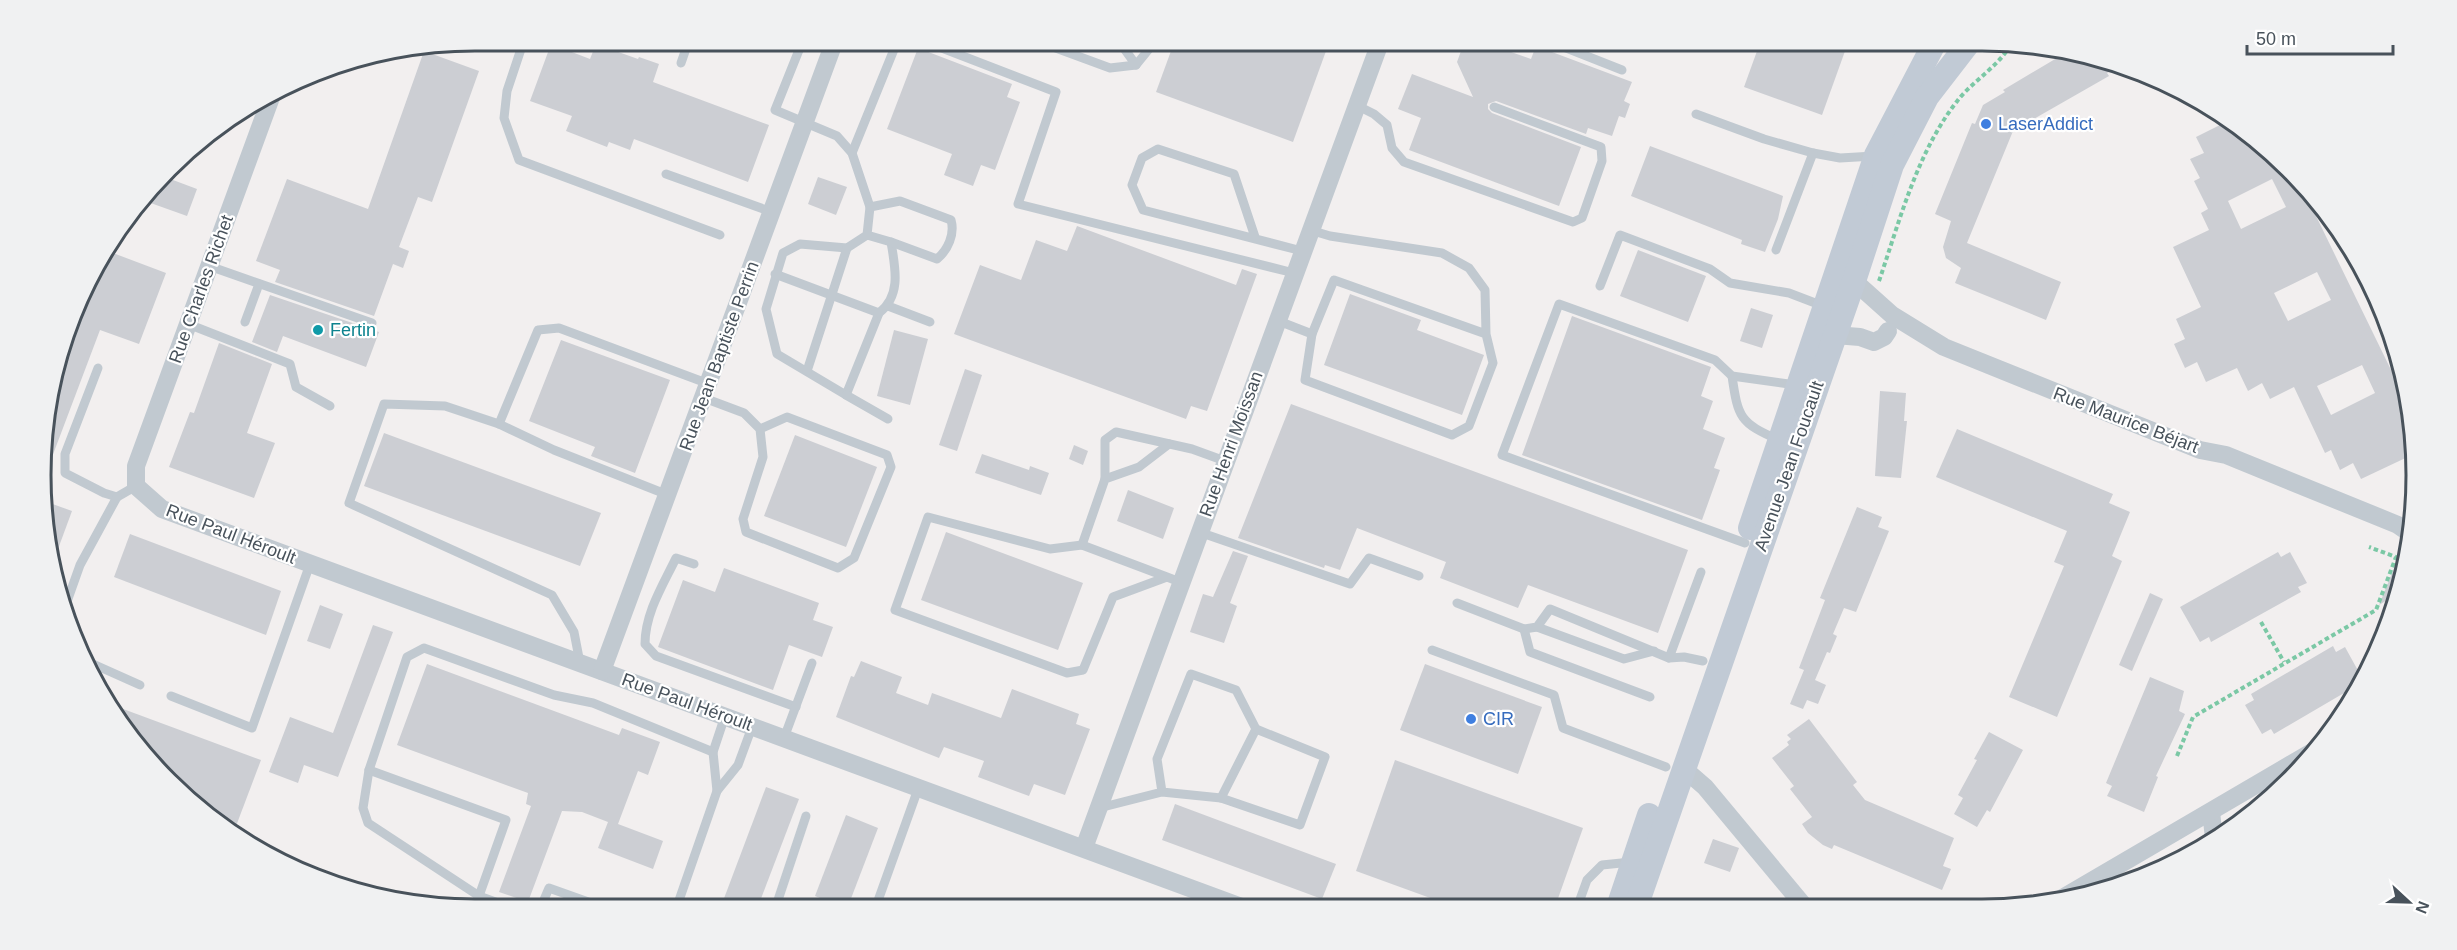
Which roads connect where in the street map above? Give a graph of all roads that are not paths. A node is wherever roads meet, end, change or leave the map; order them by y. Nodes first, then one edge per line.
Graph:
1 (520, 51) edge
2 (685, 51) edge
3 (799, 51) edge
4 (831, 51) edge
5 (893, 51) edge
6 (950, 51) edge
7 (1064, 51) edge
8 (1126, 51) edge
9 (1148, 51) edge
10 (1377, 51) edge
11 (1574, 51) edge
12 (1930, 51) edge
13 (1963, 51) edge
14 (681, 63) dead end
15 (1136, 65) junction
16 (1622, 70) dead end
17 (267, 106) edge
18 (1358, 106) junction
19 (1494, 107) dead end
20 (1696, 114) dead end
21 (805, 123) junction
22 (852, 153) junction
23 (1813, 153) junction
24 (1876, 155) junction
25 (666, 174) dead end
26 (870, 207) junction
27 (771, 212) junction
28 (1310, 231) junction
29 (720, 235) dead end
30 (867, 235) junction
31 (1255, 237) junction
32 (891, 242) junction
33 (847, 248) junction
34 (1776, 250) dead end
35 (1302, 251) junction
36 (209, 266) junction
37 (1294, 273) junction
38 (775, 274) junction
39 (1854, 281) junction
40 (259, 284) junction
41 (1600, 286) dead end
42 (832, 295) junction
43 (888, 306) junction
44 (1825, 307) junction
45 (879, 313) junction
46 (1276, 321) junction
47 (245, 322) dead end
48 (930, 322) dead end
49 (372, 323) dead end
50 (188, 324) junction
51 (1888, 331) dead end
52 (1312, 334) junction
53 (1486, 334) junction
54 (1835, 335) junction
55 (98, 368) dead end
56 (807, 371) junction
57 (1732, 376) junction
58 (1798, 386) junction
59 (707, 391) junction
60 (846, 395) junction
61 (330, 406) dead end
62 (888, 419) dead end
63 (499, 423) junction
64 (760, 429) junction
65 (1779, 440) junction
66 (1169, 444) junction
67 (1225, 461) junction
68 (1105, 479) junction
69 (136, 486) junction
70 (668, 495) junction
71 (117, 496) junction
72 (2402, 528) edge
73 (1199, 532) junction
74 (1745, 543) junction
75 (1082, 545) junction
76 (310, 564) junction
77 (694, 564) dead end
78 (1701, 572) dead end
79 (1419, 576) dead end
80 (1173, 580) junction
81 (69, 596) edge
82 (1457, 603) dead end
83 (1537, 627) junction
84 (1524, 629) junction
85 (1432, 650) dead end
86 (1653, 651) junction
87 (1669, 658) junction
88 (1703, 661) junction
89 (580, 663) junction
90 (812, 663) dead end
91 (96, 666) edge
92 (602, 671) junction
93 (140, 685) dead end
94 (171, 696) dead end
95 (1650, 697) dead end
96 (796, 707) junction
97 (725, 716) junction
98 (752, 727) junction
99 (1256, 729) junction
100 (784, 738) junction
101 (712, 752) junction
102 (2293, 763) edge
103 (1675, 768) junction
104 (369, 770) junction
105 (918, 789) junction
106 (717, 791) junction
107 (1162, 792) junction
108 (1221, 798) junction
109 (1099, 808) junction
110 (2211, 812) junction
111 (806, 816) dead end
112 (2213, 831) edge
113 (1084, 848) junction
114 (1633, 862) junction
115 (2080, 888) edge
116 (479, 896) junction
117 (487, 899) edge
118 (544, 899) edge
119 (580, 899) edge
120 (679, 899) edge
121 (778, 899) edge
122 (879, 899) edge
123 (1220, 899) edge
124 (1580, 899) edge
125 (1621, 899) edge
126 (1638, 899) edge
127 (1798, 899) edge

1 - 29 lane
2 - 14 lane
3 - 21 lane
4 - 21 street, Rue Jean Baptiste Perrin
5 - 22 lane
6 - 37 lane
7 - 15 lane
8 - 15 lane
9 - 15 lane
10 - 18 street, Rue Henri Moissan
11 - 16 lane
12 - 24 main road, Avenue Jean Foucault
13 - 39 main road, Avenue Jean Foucault
17 - 36 street, Rue Charles Richet
18 - 19 lane
18 - 28 street, Rue Henri Moissan
20 - 23 lane
21 - 22 lane
21 - 27 street, Rue Jean Baptiste Perrin
22 - 26 lane
23 - 24 lane
23 - 34 lane
24 - 44 main road, Avenue Jean Foucault
25 - 27 lane
26 - 30 lane
26 - 32 lane
27 - 59 street, Rue Jean Baptiste Perrin
28 - 35 street, Rue Henri Moissan
28 - 53 lane
30 - 32 lane
30 - 33 lane
31 - 31 lane
31 - 35 lane
32 - 43 lane
33 - 38 lane
33 - 42 lane
35 - 37 street, Rue Henri Moissan
36 - 40 lane
36 - 50 street, Rue Charles Richet
37 - 46 street, Rue Henri Moissan
38 - 42 lane
38 - 56 lane
39 - 54 main road, Avenue Jean Foucault
39 - 72 street, Rue Maurice Béjart
40 - 47 lane
40 - 49 lane
41 - 44 lane
42 - 45 lane
42 - 56 lane
43 - 45 lane
43 - 48 lane
44 - 58 main road, Avenue Jean Foucault
45 - 60 lane
46 - 52 lane
46 - 67 street, Rue Henri Moissan
50 - 61 lane
50 - 69 street, Rue Charles Richet
51 - 54 street
52 - 53 lane
52 - 53 lane
54 - 103 main road, Avenue Jean Foucault
55 - 71 lane
56 - 60 lane
57 - 58 lane
57 - 65 lane
57 - 74 lane
58 - 65 main road, Avenue Jean Foucault
59 - 63 lane
59 - 64 lane
59 - 70 street, Rue Jean Baptiste Perrin
60 - 62 lane
63 - 70 lane
63 - 89 lane
64 - 64 lane
65 - 74 main road, Avenue Jean Foucault
66 - 67 lane
66 - 68 lane
66 - 68 lane
67 - 73 street, Rue Henri Moissan
68 - 75 lane
69 - 71 lane
69 - 76 street, Rue Paul Héroult
70 - 92 street, Rue Jean Baptiste Perrin
71 - 81 lane
73 - 79 lane
73 - 80 street, Rue Henri Moissan
74 - 88 main road, Avenue Jean Foucault
75 - 80 lane
75 - 80 lane
76 - 89 street, Rue Paul Héroult
76 - 94 lane
77 - 96 lane
78 - 87 lane
80 - 109 street, Rue Henri Moissan
82 - 84 lane
83 - 84 lane
83 - 86 lane
83 - 86 lane
84 - 95 lane
85 - 103 lane
86 - 87 lane
87 - 88 lane
88 - 103 main road, Avenue Jean Foucault
89 - 92 street, Rue Paul Héroult
90 - 96 lane
91 - 93 lane
92 - 97 street, Rue Paul Héroult
96 - 100 lane
97 - 98 street, Rue Paul Héroult
97 - 101 lane
98 - 100 street, Rue Paul Héroult
98 - 106 lane
99 - 107 lane
99 - 108 lane
99 - 108 lane
100 - 105 street, Rue Paul Héroult
101 - 104 lane
101 - 106 lane
102 - 110 street
103 - 114 main road, Avenue Jean Foucault
103 - 126 main road, Avenue Jean Foucault
103 - 127 street
104 - 116 lane
104 - 116 lane
105 - 113 street, Rue Paul Héroult
105 - 122 lane
106 - 120 lane
107 - 108 lane
107 - 109 lane
109 - 113 street, Rue Henri Moissan
110 - 112 street
110 - 115 street
111 - 121 lane
113 - 123 street, Rue Paul Héroult
114 - 124 lane
114 - 125 main road, Avenue Jean Foucault
116 - 117 lane
118 - 119 lane

